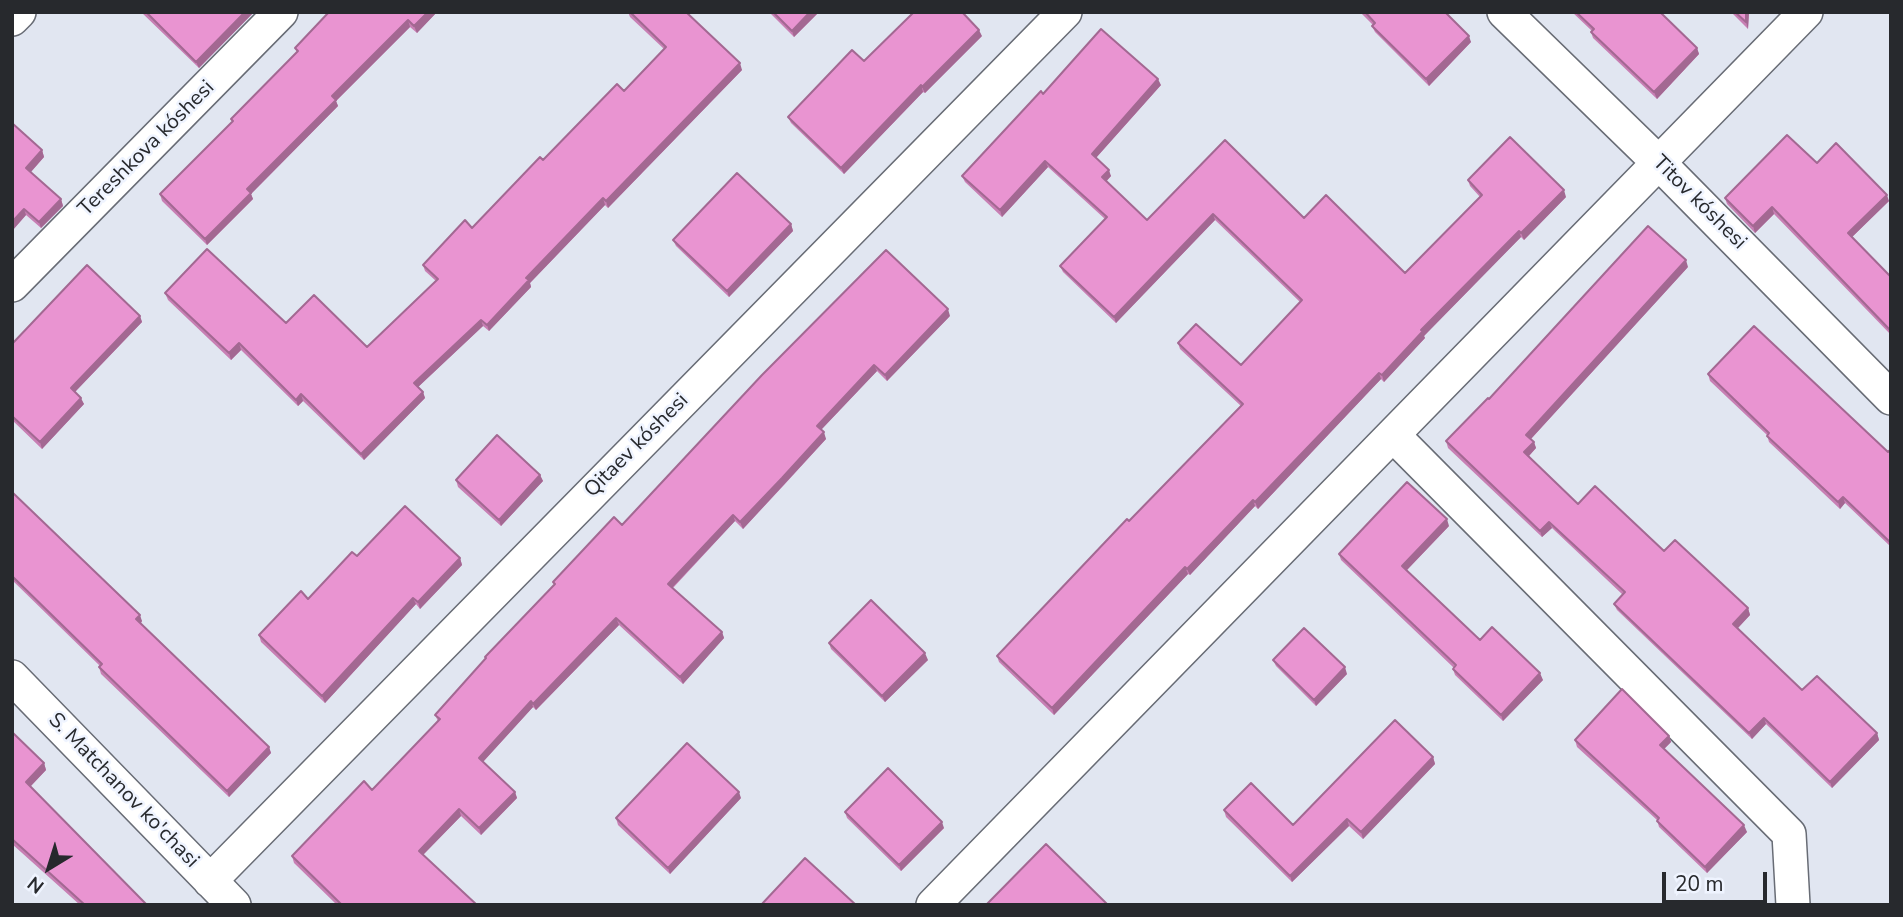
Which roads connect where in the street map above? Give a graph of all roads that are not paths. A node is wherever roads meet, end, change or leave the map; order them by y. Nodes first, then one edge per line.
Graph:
1 (19, 12) edge
2 (281, 12) edge
3 (1065, 12) edge
4 (1504, 12) edge
5 (1806, 12) edge
6 (12, 19) edge
7 (1659, 163) junction
8 (12, 285) edge
9 (1891, 398) edge
10 (1393, 435) junction
11 (12, 677) edge
12 (210, 881) junction
13 (234, 905) edge
14 (933, 905) edge
15 (1793, 905) edge

1 - 6 street
2 - 8 street, Tereshkova kóshesi
3 - 12 street, Qitaev kóshesi
4 - 7 street, Titov kóshesi
5 - 7 street
7 - 9 street, Titov kóshesi
7 - 10 street
10 - 14 street
10 - 15 street
11 - 12 street, S. Matchanov ko'chasi
12 - 13 street, S. Matchanov ko'chasi

